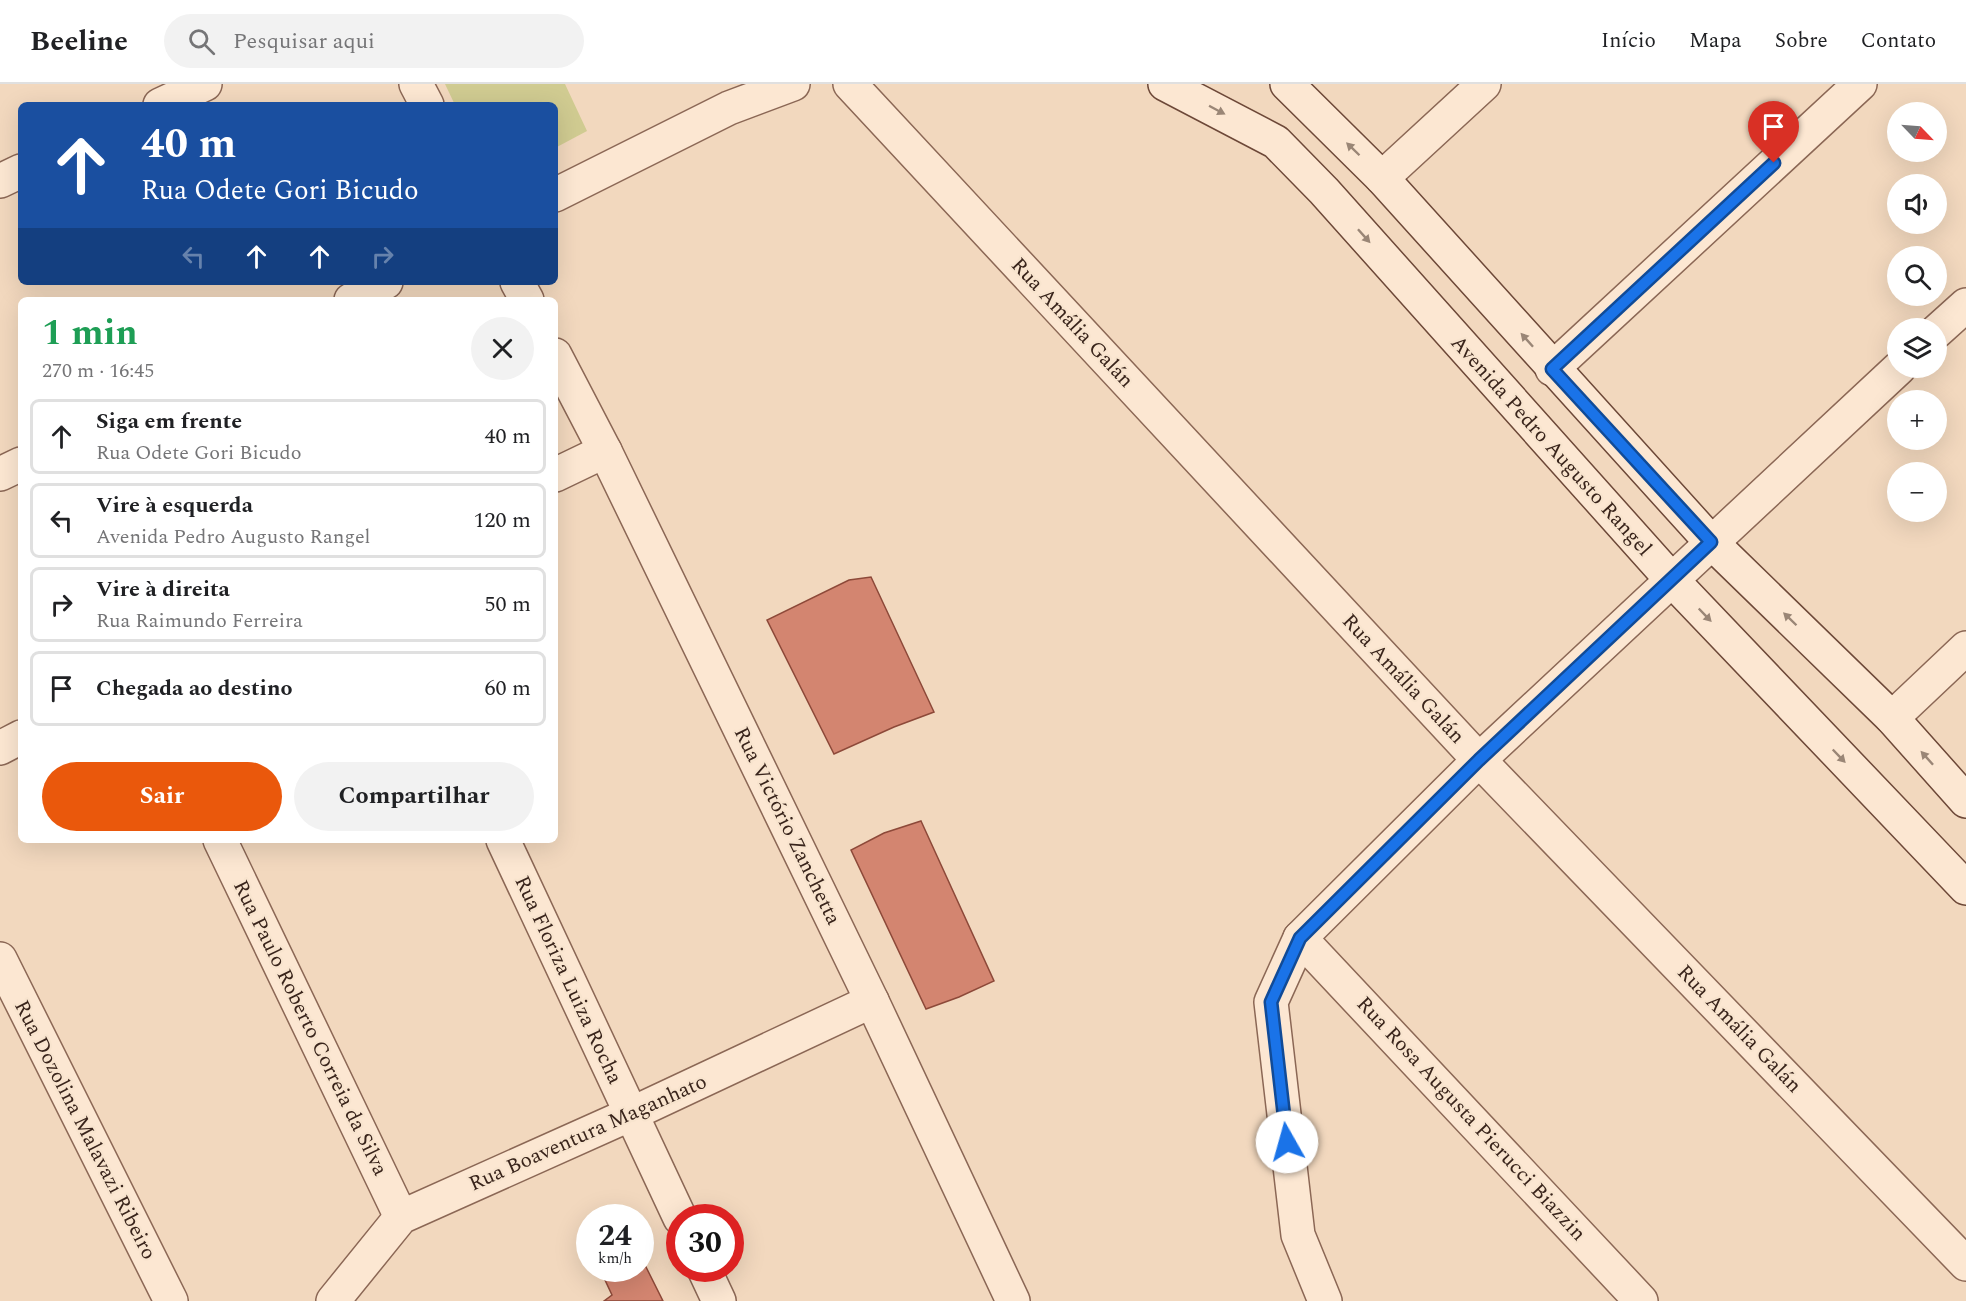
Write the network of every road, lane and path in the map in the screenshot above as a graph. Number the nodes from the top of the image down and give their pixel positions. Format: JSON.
{"nodes":[{"id":1,"x":205,"y":84,"type":"edge"},
{"id":2,"x":416,"y":84,"type":"edge"},
{"id":3,"x":793,"y":84,"type":"edge"},
{"id":4,"x":850,"y":84,"type":"edge"},
{"id":5,"x":1165,"y":84,"type":"edge"},
{"id":6,"x":1287,"y":84,"type":"edge"},
{"id":7,"x":1484,"y":84,"type":"edge"},
{"id":8,"x":1860,"y":84,"type":"edge"},
{"id":9,"x":723,"y":96,"type":"edge"},
{"id":10,"x":166,"y":102,"type":"edge"},
{"id":11,"x":425,"y":102,"type":"edge"},
{"id":12,"x":18,"y":172,"type":"edge"},
{"id":13,"x":1382,"y":178,"type":"junction"},
{"id":14,"x":0,"y":181,"type":"edge"},
{"id":15,"x":558,"y":193,"type":"edge"},
{"id":16,"x":380,"y":285,"type":"edge"},
{"id":17,"x":357,"y":297,"type":"edge"},
{"id":18,"x":1966,"y":305,"type":"edge"},
{"id":19,"x":1947,"y":322,"type":"edge"},
{"id":20,"x":558,"y":360,"type":"edge"},
{"id":21,"x":1552,"y":369,"type":"junction"},
{"id":22,"x":1888,"y":378,"type":"edge"},
{"id":23,"x":605,"y":452,"type":"junction"},
{"id":24,"x":18,"y":465,"type":"edge"},
{"id":25,"x":0,"y":474,"type":"edge"},
{"id":26,"x":558,"y":474,"type":"edge"},
{"id":27,"x":1711,"y":542,"type":"junction"},
{"id":28,"x":1671,"y":579,"type":"junction"},
{"id":29,"x":1966,"y":648,"type":"edge"},
{"id":30,"x":1892,"y":718,"type":"junction"},
{"id":31,"x":18,"y":739,"type":"edge"},
{"id":32,"x":0,"y":748,"type":"edge"},
{"id":33,"x":1479,"y":760,"type":"junction"},
{"id":34,"x":1966,"y":801,"type":"edge"},
{"id":35,"x":221,"y":843,"type":"edge"},
{"id":36,"x":504,"y":843,"type":"edge"},
{"id":37,"x":1966,"y":888,"type":"edge"},
{"id":38,"x":1300,"y":938,"type":"junction"},
{"id":39,"x":0,"y":959,"type":"edge"},
{"id":40,"x":872,"y":1001,"type":"junction"},
{"id":41,"x":631,"y":1114,"type":"junction"},
{"id":42,"x":673,"y":1204,"type":"edge"},
{"id":43,"x":401,"y":1217,"type":"junction"},
{"id":44,"x":1966,"y":1264,"type":"edge"},
{"id":45,"x":710,"y":1282,"type":"edge"},
{"id":46,"x":171,"y":1301,"type":"edge"},
{"id":47,"x":333,"y":1301,"type":"edge"},
{"id":48,"x":719,"y":1301,"type":"edge"},
{"id":49,"x":1013,"y":1301,"type":"edge"},
{"id":50,"x":1325,"y":1301,"type":"edge"},
{"id":51,"x":1641,"y":1301,"type":"edge"}],
"edges":[{"from":1,"to":10,"type":"street"},
{"from":2,"to":11,"type":"street"},
{"from":3,"to":9,"type":"street"},
{"from":4,"to":33,"type":"street","name":"Rua Amália Galán"},
{"from":5,"to":28,"type":"street","name":"Avenida Pedro Augusto Rangel","one_way":true},
{"from":13,"to":6,"type":"street","one_way":true},
{"from":7,"to":13,"type":"street"},
{"from":8,"to":21,"type":"street"},
{"from":9,"to":15,"type":"street"},
{"from":12,"to":14,"type":"street"},
{"from":21,"to":13,"type":"street","one_way":true},
{"from":16,"to":17,"type":"street"},
{"from":18,"to":19,"type":"street"},
{"from":20,"to":23,"type":"street","name":"Rua Victório Zanchetta"},
{"from":21,"to":27,"type":"street"},
{"from":22,"to":27,"type":"street"},
{"from":23,"to":26,"type":"street"},
{"from":23,"to":40,"type":"street","name":"Rua Victório Zanchetta"},
{"from":24,"to":25,"type":"street"},
{"from":27,"to":28,"type":"street"},
{"from":30,"to":27,"type":"street","one_way":true},
{"from":28,"to":33,"type":"street"},
{"from":28,"to":37,"type":"street","name":"Avenida Pedro Augusto Rangel","one_way":true},
{"from":29,"to":30,"type":"street"},
{"from":34,"to":30,"type":"street","one_way":true},
{"from":31,"to":32,"type":"street"},
{"from":33,"to":38,"type":"street"},
{"from":33,"to":44,"type":"street","name":"Rua Amália Galán"},
{"from":35,"to":43,"type":"street","name":"Rua Paulo Roberto Correia da Silva"},
{"from":36,"to":41,"type":"street","name":"Rua Floriza Luiza Rocha"},
{"from":38,"to":50,"type":"street"},
{"from":38,"to":51,"type":"street","name":"Rua Rosa Augusta Pierucci Biazzin"},
{"from":39,"to":46,"type":"street","name":"Rua Dozolina Malavazi Ribeiro"},
{"from":40,"to":41,"type":"street","name":"Rua Boaventura Maganhato"},
{"from":40,"to":49,"type":"street","name":"Rua Victório Zanchetta"},
{"from":41,"to":42,"type":"street","name":"Rua Floriza Luiza Rocha"},
{"from":41,"to":43,"type":"street","name":"Rua Boaventura Maganhato"},
{"from":43,"to":47,"type":"street","name":"Rua Boaventura Maganhato"},
{"from":45,"to":48,"type":"street"}]}
